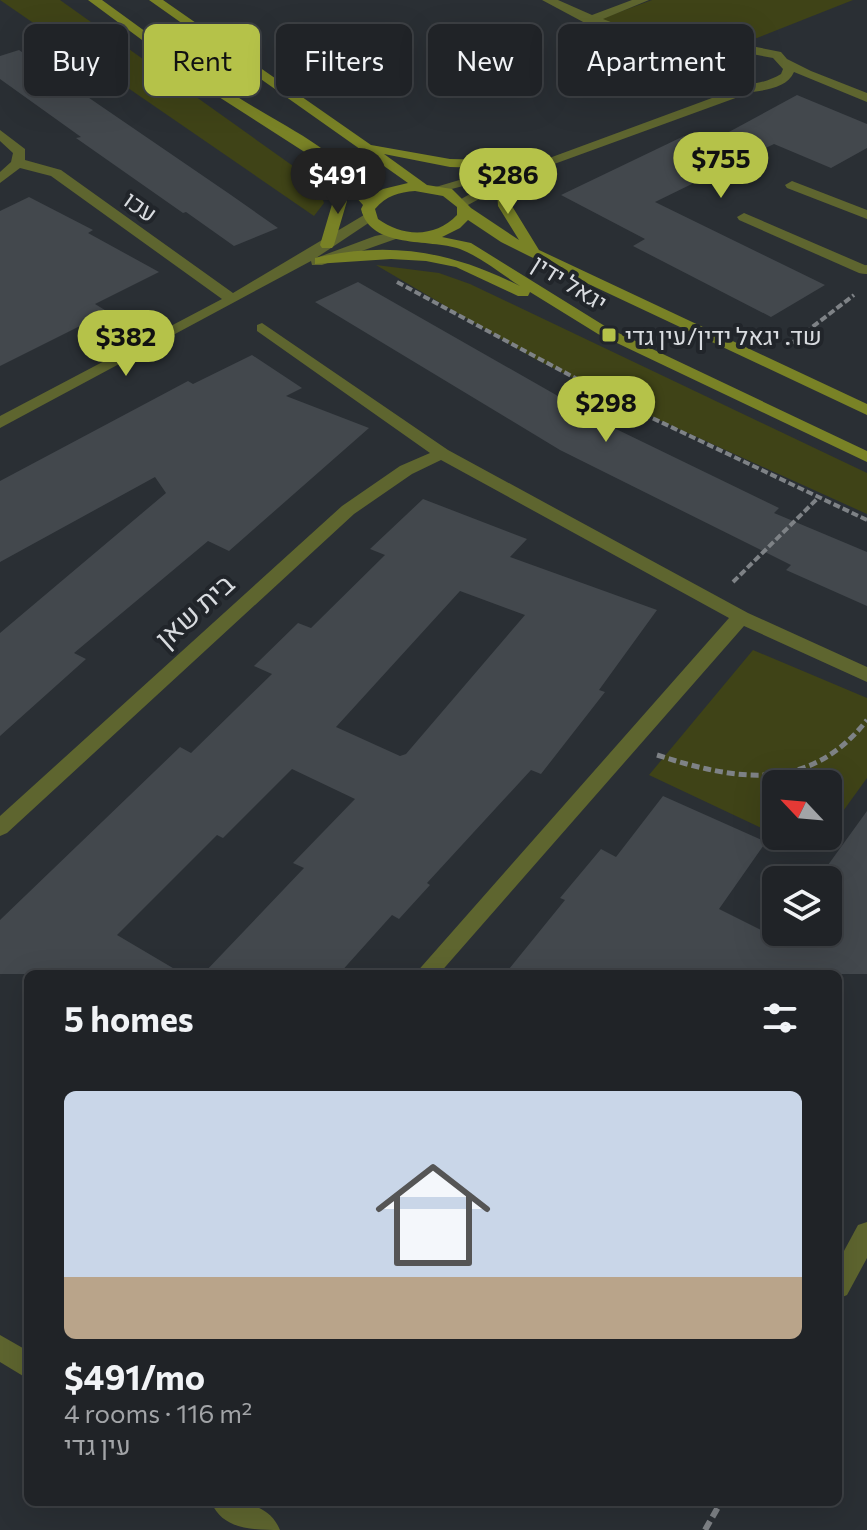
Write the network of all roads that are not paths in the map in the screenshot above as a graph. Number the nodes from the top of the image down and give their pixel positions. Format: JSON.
{"nodes":[{"id":1,"x":94,"y":0,"type":"edge"},
{"id":2,"x":155,"y":0,"type":"edge"},
{"id":3,"x":548,"y":0,"type":"edge"},
{"id":4,"x":643,"y":0,"type":"edge"},
{"id":5,"x":589,"y":20,"type":"junction"},
{"id":6,"x":599,"y":24,"type":"edge"},
{"id":7,"x":754,"y":49,"type":"edge"},
{"id":8,"x":785,"y":62,"type":"junction"},
{"id":9,"x":769,"y":85,"type":"junction"},
{"id":10,"x":754,"y":87,"type":"edge"},
{"id":11,"x":852,"y":93,"type":"junction"},
{"id":12,"x":704,"y":96,"type":"edge"},
{"id":13,"x":729,"y":96,"type":"edge"},
{"id":14,"x":867,"y":98,"type":"edge"},
{"id":15,"x":691,"y":110,"type":"junction"},
{"id":16,"x":0,"y":134,"type":"edge"},
{"id":17,"x":360,"y":144,"type":"junction"},
{"id":18,"x":323,"y":160,"type":"junction"},
{"id":19,"x":17,"y":163,"type":"junction"},
{"id":20,"x":522,"y":168,"type":"junction"},
{"id":21,"x":0,"y":179,"type":"edge"},
{"id":22,"x":792,"y":185,"type":"dead end"},
{"id":23,"x":429,"y":188,"type":"junction"},
{"id":24,"x":463,"y":206,"type":"junction"},
{"id":25,"x":369,"y":211,"type":"junction"},
{"id":26,"x":865,"y":212,"type":"edge"},
{"id":27,"x":744,"y":217,"type":"dead end"},
{"id":28,"x":400,"y":235,"type":"junction"},
{"id":29,"x":419,"y":236,"type":"junction"},
{"id":30,"x":327,"y":245,"type":"junction"},
{"id":31,"x":534,"y":253,"type":"junction"},
{"id":32,"x":320,"y":261,"type":"junction"},
{"id":33,"x":866,"y":270,"type":"edge"},
{"id":34,"x":279,"y":274,"type":"junction"},
{"id":35,"x":232,"y":299,"type":"junction"},
{"id":36,"x":262,"y":328,"type":"dead end"},
{"id":37,"x":603,"y":331,"type":"junction"},
{"id":38,"x":867,"y":410,"type":"edge"},
{"id":39,"x":0,"y":423,"type":"edge"},
{"id":40,"x":442,"y":454,"type":"junction"},
{"id":41,"x":867,"y":457,"type":"edge"},
{"id":42,"x":741,"y":617,"type":"junction"},
{"id":43,"x":867,"y":675,"type":"edge"},
{"id":44,"x":0,"y":828,"type":"edge"},
{"id":45,"x":430,"y":970,"type":"edge"},
{"id":46,"x":867,"y":1233,"type":"edge"},
{"id":47,"x":842,"y":1280,"type":"edge"},
{"id":48,"x":0,"y":1347,"type":"edge"},
{"id":49,"x":24,"y":1363,"type":"edge"},
{"id":50,"x":231,"y":1506,"type":"edge"},
{"id":51,"x":266,"y":1530,"type":"edge"}],
"edges":[{"from":1,"to":18,"type":"main road"},
{"from":2,"to":17,"type":"main road"},
{"from":3,"to":5,"type":"street"},
{"from":4,"to":5,"type":"street"},
{"from":5,"to":6,"type":"street"},
{"from":7,"to":8,"type":"street"},
{"from":8,"to":9,"type":"street"},
{"from":8,"to":11,"type":"street"},
{"from":9,"to":10,"type":"street"},
{"from":9,"to":11,"type":"street"},
{"from":11,"to":14,"type":"street"},
{"from":12,"to":15,"type":"street"},
{"from":13,"to":15,"type":"street"},
{"from":15,"to":20,"type":"street"},
{"from":16,"to":19,"type":"street"},
{"from":17,"to":20,"type":"main road"},
{"from":17,"to":23,"type":"main road"},
{"from":18,"to":25,"type":"main road"},
{"from":18,"to":30,"type":"main road"},
{"from":19,"to":21,"type":"street"},
{"from":19,"to":35,"type":"street","name":"עכו"},
{"from":20,"to":23,"type":"street"},
{"from":20,"to":24,"type":"street"},
{"from":20,"to":31,"type":"main road"},
{"from":22,"to":26,"type":"street"},
{"from":23,"to":24,"type":"main road","name":"יגאל ידין"},
{"from":23,"to":25,"type":"main road"},
{"from":24,"to":29,"type":"main road"},
{"from":24,"to":31,"type":"main road","name":"יגאל ידין"},
{"from":25,"to":28,"type":"main road"},
{"from":25,"to":30,"type":"street"},
{"from":27,"to":33,"type":"street"},
{"from":28,"to":29,"type":"main road"},
{"from":28,"to":32,"type":"street"},
{"from":29,"to":37,"type":"main road","name":"יגאל ידין"},
{"from":30,"to":34,"type":"street"},
{"from":31,"to":38,"type":"main road","name":"יגאל ידין"},
{"from":32,"to":34,"type":"street"},
{"from":32,"to":37,"type":"main road"},
{"from":34,"to":35,"type":"street"},
{"from":35,"to":39,"type":"street"},
{"from":36,"to":40,"type":"street"},
{"from":37,"to":41,"type":"main road","name":"יגאל ידין"},
{"from":40,"to":42,"type":"street"},
{"from":40,"to":44,"type":"street","name":"בית שאן"},
{"from":42,"to":43,"type":"street"},
{"from":42,"to":45,"type":"street"},
{"from":46,"to":47,"type":"street"},
{"from":48,"to":49,"type":"street"},
{"from":50,"to":51,"type":"street"}]}
